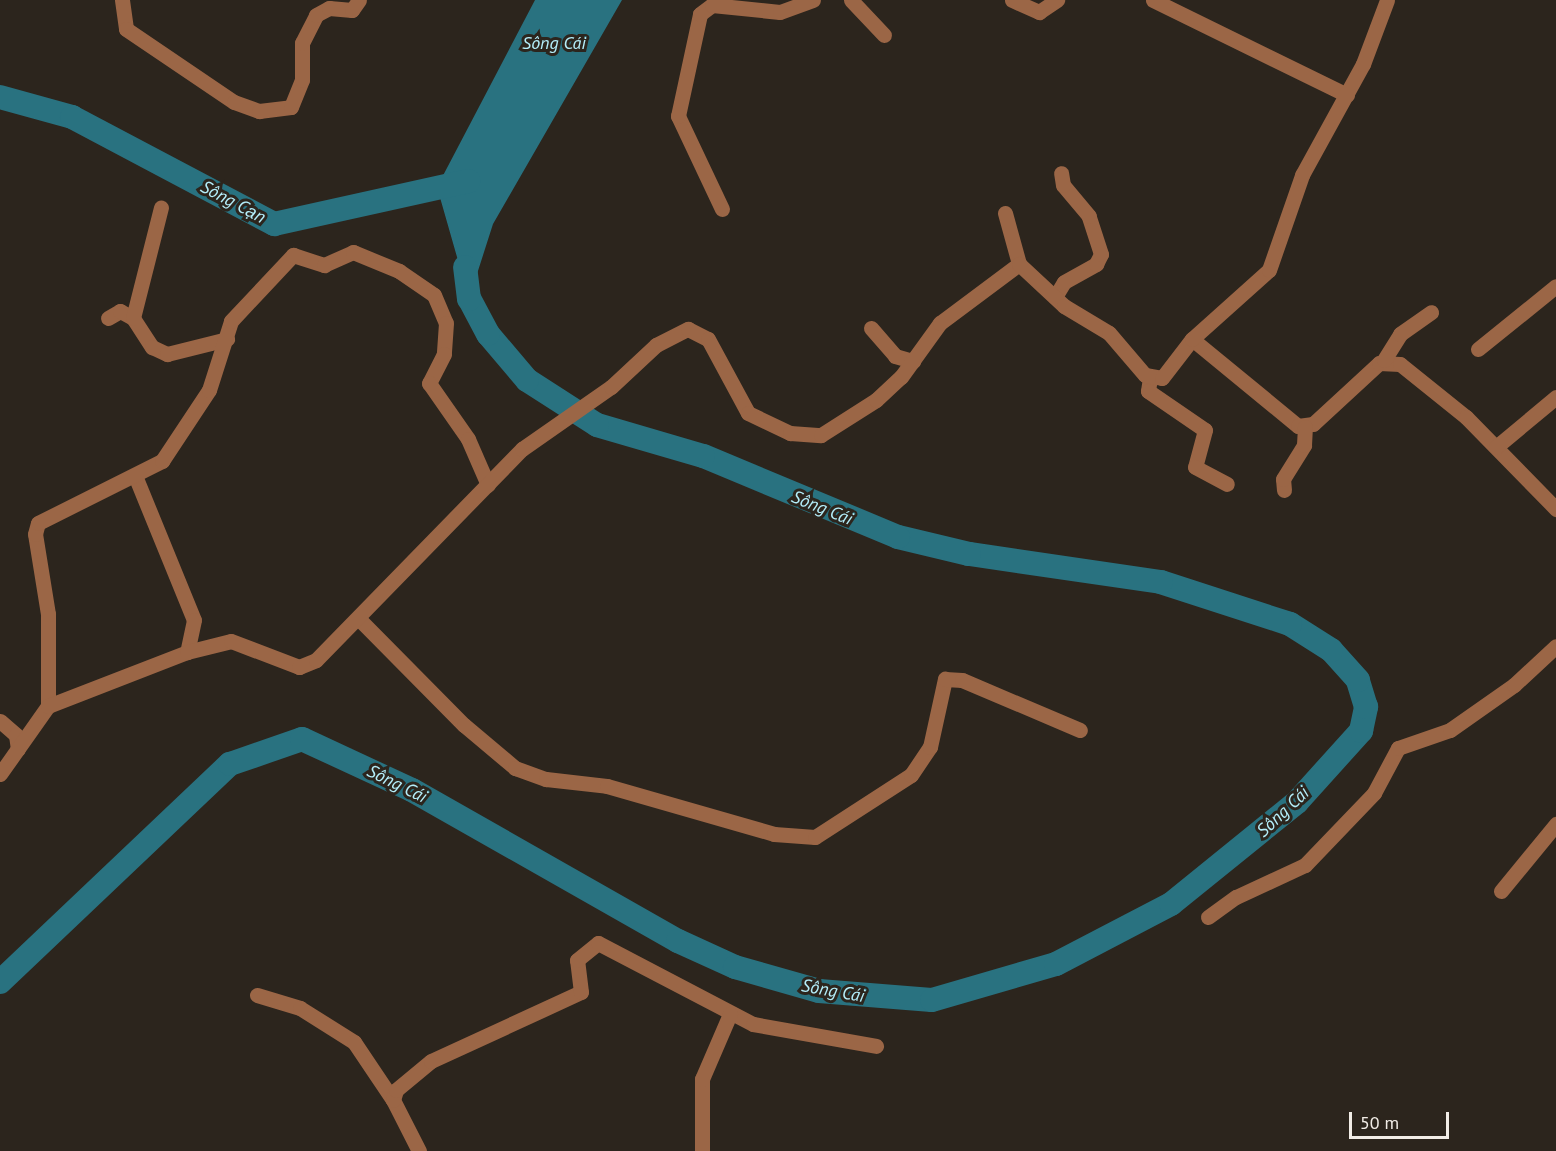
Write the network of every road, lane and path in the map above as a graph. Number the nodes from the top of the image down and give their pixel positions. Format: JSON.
{"nodes":[{"id":1,"x":122,"y":0,"type":"edge"},
{"id":2,"x":358,"y":0,"type":"edge"},
{"id":3,"x":813,"y":0,"type":"edge"},
{"id":4,"x":851,"y":0,"type":"edge"},
{"id":5,"x":1012,"y":0,"type":"edge"},
{"id":6,"x":1057,"y":0,"type":"edge"},
{"id":7,"x":1153,"y":0,"type":"edge"},
{"id":8,"x":1387,"y":0,"type":"edge"},
{"id":9,"x":324,"y":5,"type":"edge"},
{"id":10,"x":884,"y":35,"type":"dead end"},
{"id":11,"x":1347,"y":96,"type":"junction"},
{"id":12,"x":1061,"y":173,"type":"dead end"},
{"id":13,"x":161,"y":207,"type":"dead end"},
{"id":14,"x":722,"y":209,"type":"dead end"},
{"id":15,"x":1005,"y":213,"type":"dead end"},
{"id":16,"x":1019,"y":264,"type":"junction"},
{"id":17,"x":1556,"y":286,"type":"edge"},
{"id":18,"x":1055,"y":297,"type":"junction"},
{"id":19,"x":1431,"y":312,"type":"dead end"},
{"id":20,"x":108,"y":318,"type":"dead end"},
{"id":21,"x":134,"y":318,"type":"junction"},
{"id":22,"x":871,"y":328,"type":"dead end"},
{"id":23,"x":226,"y":339,"type":"junction"},
{"id":24,"x":1192,"y":339,"type":"junction"},
{"id":25,"x":1478,"y":350,"type":"dead end"},
{"id":26,"x":1384,"y":360,"type":"junction"},
{"id":27,"x":913,"y":361,"type":"junction"},
{"id":28,"x":1150,"y":378,"type":"junction"},
{"id":29,"x":1556,"y":397,"type":"edge"},
{"id":30,"x":1305,"y":427,"type":"junction"},
{"id":31,"x":1496,"y":447,"type":"junction"},
{"id":32,"x":136,"y":478,"type":"junction"},
{"id":33,"x":1227,"y":484,"type":"dead end"},
{"id":34,"x":488,"y":485,"type":"junction"},
{"id":35,"x":1284,"y":490,"type":"dead end"},
{"id":36,"x":1556,"y":509,"type":"edge"},
{"id":37,"x":359,"y":619,"type":"junction"},
{"id":38,"x":1556,"y":646,"type":"edge"},
{"id":39,"x":187,"y":652,"type":"junction"},
{"id":40,"x":48,"y":706,"type":"junction"},
{"id":41,"x":0,"y":721,"type":"edge"},
{"id":42,"x":1080,"y":730,"type":"dead end"},
{"id":43,"x":18,"y":749,"type":"junction"},
{"id":44,"x":0,"y":774,"type":"edge"},
{"id":45,"x":1556,"y":824,"type":"edge"},
{"id":46,"x":1501,"y":891,"type":"dead end"},
{"id":47,"x":1208,"y":917,"type":"dead end"},
{"id":48,"x":257,"y":995,"type":"dead end"},
{"id":49,"x":730,"y":1014,"type":"junction"},
{"id":50,"x":876,"y":1046,"type":"dead end"},
{"id":51,"x":393,"y":1100,"type":"junction"},
{"id":52,"x":419,"y":1151,"type":"edge"},
{"id":53,"x":702,"y":1151,"type":"edge"}],
"edges":[{"from":1,"to":9,"type":"street"},
{"from":2,"to":9,"type":"street"},
{"from":3,"to":14,"type":"street"},
{"from":4,"to":10,"type":"street"},
{"from":5,"to":6,"type":"street"},
{"from":7,"to":11,"type":"street"},
{"from":8,"to":11,"type":"street"},
{"from":11,"to":24,"type":"street"},
{"from":12,"to":18,"type":"street"},
{"from":13,"to":21,"type":"street"},
{"from":15,"to":16,"type":"street"},
{"from":16,"to":18,"type":"street"},
{"from":16,"to":27,"type":"street"},
{"from":17,"to":25,"type":"street"},
{"from":18,"to":28,"type":"street"},
{"from":19,"to":26,"type":"street"},
{"from":20,"to":21,"type":"street"},
{"from":21,"to":23,"type":"street"},
{"from":22,"to":27,"type":"street"},
{"from":23,"to":32,"type":"street"},
{"from":23,"to":34,"type":"street"},
{"from":24,"to":28,"type":"street"},
{"from":24,"to":30,"type":"street"},
{"from":26,"to":30,"type":"street"},
{"from":26,"to":31,"type":"street"},
{"from":27,"to":34,"type":"street"},
{"from":28,"to":33,"type":"street"},
{"from":29,"to":31,"type":"street"},
{"from":30,"to":35,"type":"street"},
{"from":31,"to":36,"type":"street"},
{"from":32,"to":39,"type":"street"},
{"from":32,"to":40,"type":"street"},
{"from":34,"to":37,"type":"street"},
{"from":37,"to":39,"type":"street"},
{"from":37,"to":42,"type":"street"},
{"from":38,"to":47,"type":"street"},
{"from":39,"to":40,"type":"street"},
{"from":40,"to":43,"type":"street"},
{"from":41,"to":43,"type":"street"},
{"from":43,"to":44,"type":"street"},
{"from":45,"to":46,"type":"street"},
{"from":48,"to":51,"type":"street"},
{"from":49,"to":50,"type":"street"},
{"from":49,"to":51,"type":"street"},
{"from":49,"to":53,"type":"street"},
{"from":51,"to":52,"type":"street"}]}
